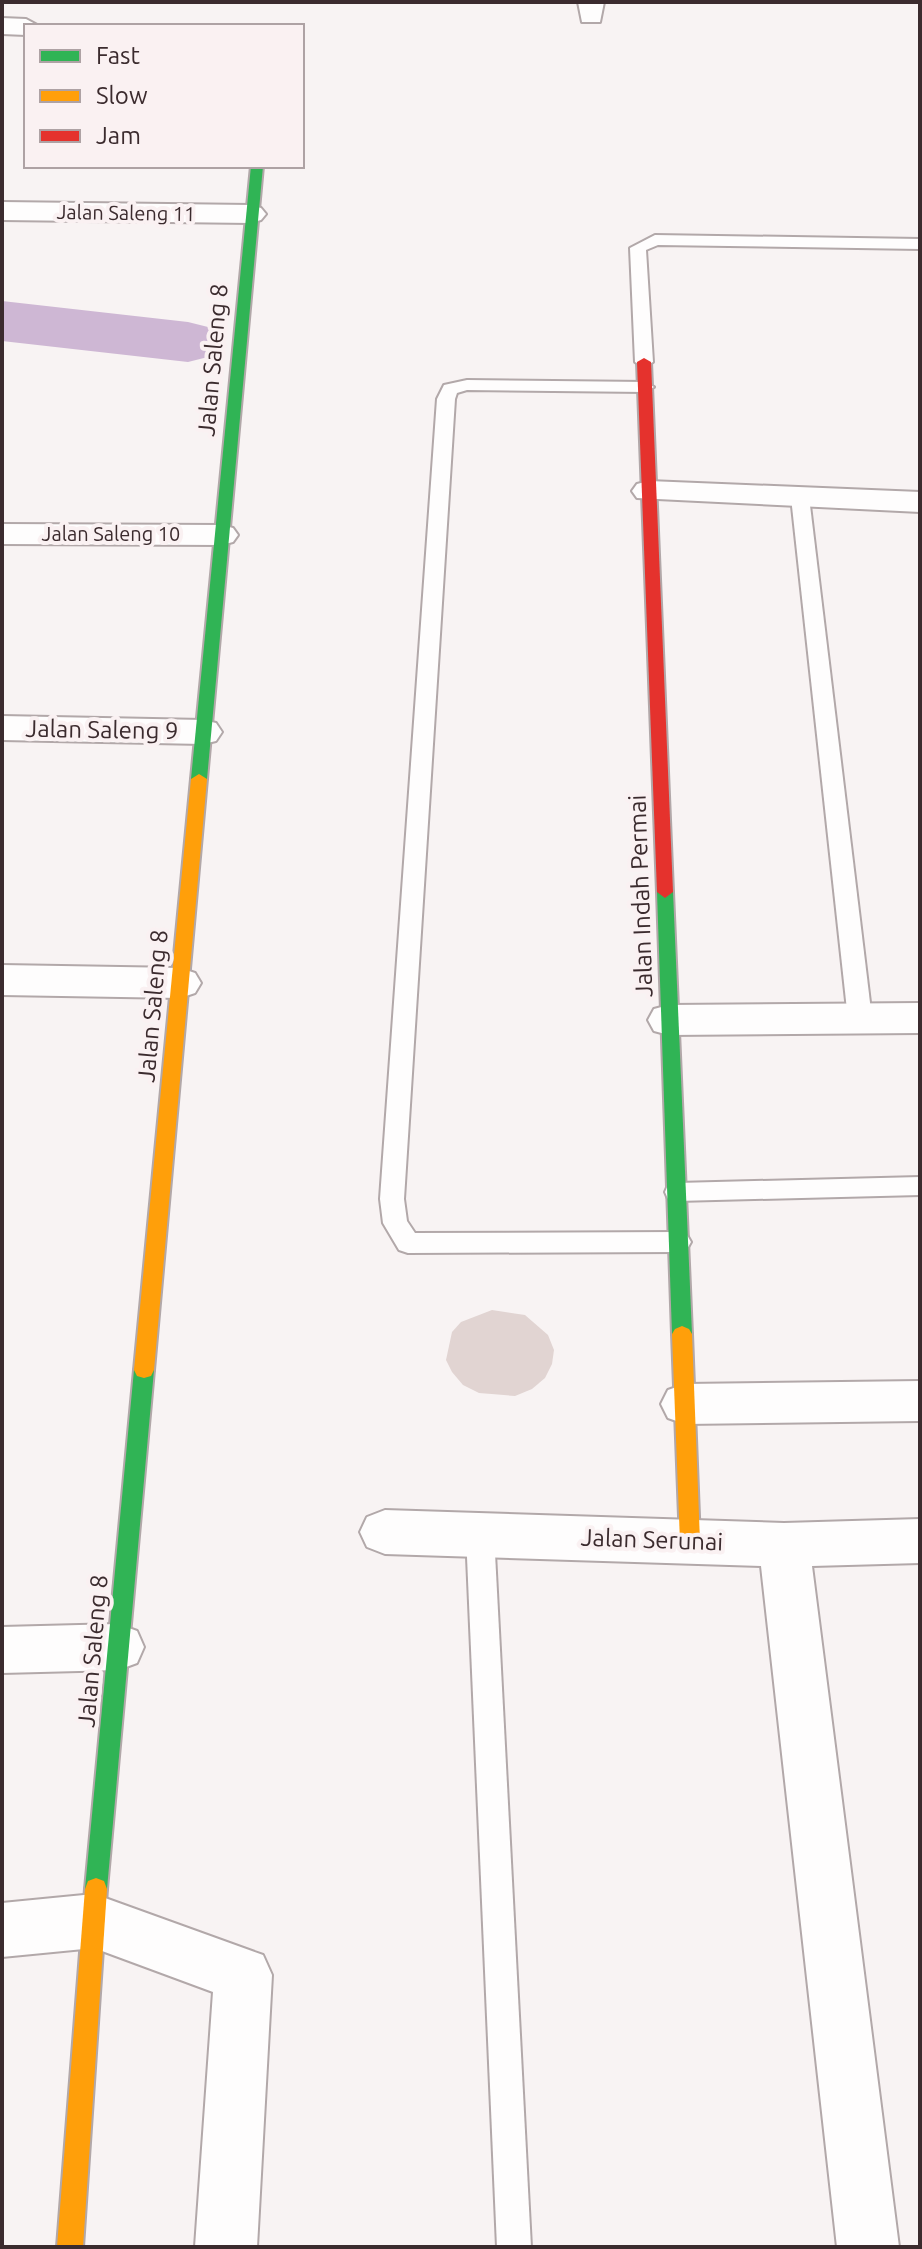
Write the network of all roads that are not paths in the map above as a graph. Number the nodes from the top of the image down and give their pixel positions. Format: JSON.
{"nodes":[{"id":1,"x":2,"y":26,"type":"edge"},
{"id":2,"x":24,"y":27,"type":"edge"},
{"id":3,"x":257,"y":168,"type":"edge"},
{"id":4,"x":2,"y":211,"type":"edge"},
{"id":5,"x":251,"y":214,"type":"junction"},
{"id":6,"x":920,"y":244,"type":"edge"},
{"id":7,"x":644,"y":362,"type":"joint"},
{"id":8,"x":645,"y":387,"type":"junction"},
{"id":9,"x":649,"y":491,"type":"junction"},
{"id":10,"x":800,"y":497,"type":"junction"},
{"id":11,"x":920,"y":502,"type":"edge"},
{"id":12,"x":2,"y":534,"type":"edge"},
{"id":13,"x":221,"y":535,"type":"junction"},
{"id":14,"x":2,"y":728,"type":"edge"},
{"id":15,"x":203,"y":732,"type":"junction"},
{"id":16,"x":2,"y":980,"type":"edge"},
{"id":17,"x":180,"y":983,"type":"junction"},
{"id":18,"x":920,"y":1018,"type":"edge"},
{"id":19,"x":860,"y":1019,"type":"junction"},
{"id":20,"x":669,"y":1020,"type":"junction"},
{"id":21,"x":920,"y":1186,"type":"edge"},
{"id":22,"x":677,"y":1192,"type":"junction"},
{"id":23,"x":678,"y":1242,"type":"junction"},
{"id":24,"x":920,"y":1401,"type":"edge"},
{"id":25,"x":685,"y":1404,"type":"junction"},
{"id":26,"x":385,"y":1532,"type":"dead end"},
{"id":27,"x":480,"y":1534,"type":"junction"},
{"id":28,"x":920,"y":1541,"type":"edge"},
{"id":29,"x":690,"y":1542,"type":"junction"},
{"id":30,"x":784,"y":1545,"type":"junction"},
{"id":31,"x":118,"y":1647,"type":"junction"},
{"id":32,"x":2,"y":1650,"type":"edge"},
{"id":33,"x":94,"y":1921,"type":"junction"},
{"id":34,"x":2,"y":1930,"type":"edge"},
{"id":35,"x":70,"y":2247,"type":"edge"},
{"id":36,"x":226,"y":2247,"type":"edge"},
{"id":37,"x":514,"y":2247,"type":"edge"},
{"id":38,"x":868,"y":2247,"type":"edge"}],
"edges":[{"from":1,"to":2,"type":"street"},
{"from":3,"to":5,"type":"street","name":"Jalan Saleng 8"},
{"from":4,"to":5,"type":"street","name":"Jalan Saleng 11"},
{"from":5,"to":13,"type":"street","name":"Jalan Saleng 8"},
{"from":6,"to":7,"type":"lane","name":"Jalan Indah Permai"},
{"from":7,"to":8,"type":"street","name":"Jalan Indah Permai"},
{"from":8,"to":9,"type":"street","name":"Jalan Indah Permai"},
{"from":8,"to":23,"type":"lane"},
{"from":9,"to":10,"type":"street"},
{"from":9,"to":20,"type":"street","name":"Jalan Indah Permai"},
{"from":10,"to":11,"type":"street"},
{"from":10,"to":19,"type":"lane"},
{"from":12,"to":13,"type":"street","name":"Jalan Saleng 10"},
{"from":13,"to":15,"type":"street","name":"Jalan Saleng 8"},
{"from":14,"to":15,"type":"street","name":"Jalan Saleng 9"},
{"from":15,"to":17,"type":"street","name":"Jalan Saleng 8"},
{"from":16,"to":17,"type":"street"},
{"from":17,"to":31,"type":"street","name":"Jalan Saleng 8"},
{"from":18,"to":19,"type":"street"},
{"from":19,"to":20,"type":"street"},
{"from":20,"to":22,"type":"street","name":"Jalan Indah Permai"},
{"from":21,"to":22,"type":"lane"},
{"from":22,"to":23,"type":"street","name":"Jalan Indah Permai"},
{"from":23,"to":25,"type":"street","name":"Jalan Indah Permai"},
{"from":24,"to":25,"type":"street"},
{"from":25,"to":29,"type":"street","name":"Jalan Indah Permai"},
{"from":26,"to":27,"type":"street","name":"Jalan Serunai"},
{"from":27,"to":29,"type":"street","name":"Jalan Serunai"},
{"from":27,"to":37,"type":"lane"},
{"from":28,"to":30,"type":"street","name":"Jalan Serunai"},
{"from":29,"to":30,"type":"street","name":"Jalan Serunai"},
{"from":30,"to":38,"type":"street"},
{"from":31,"to":32,"type":"street"},
{"from":31,"to":33,"type":"street","name":"Jalan Saleng 8"},
{"from":33,"to":34,"type":"street"},
{"from":33,"to":35,"type":"street","name":"Jalan Saleng 8"},
{"from":33,"to":36,"type":"street"}]}
